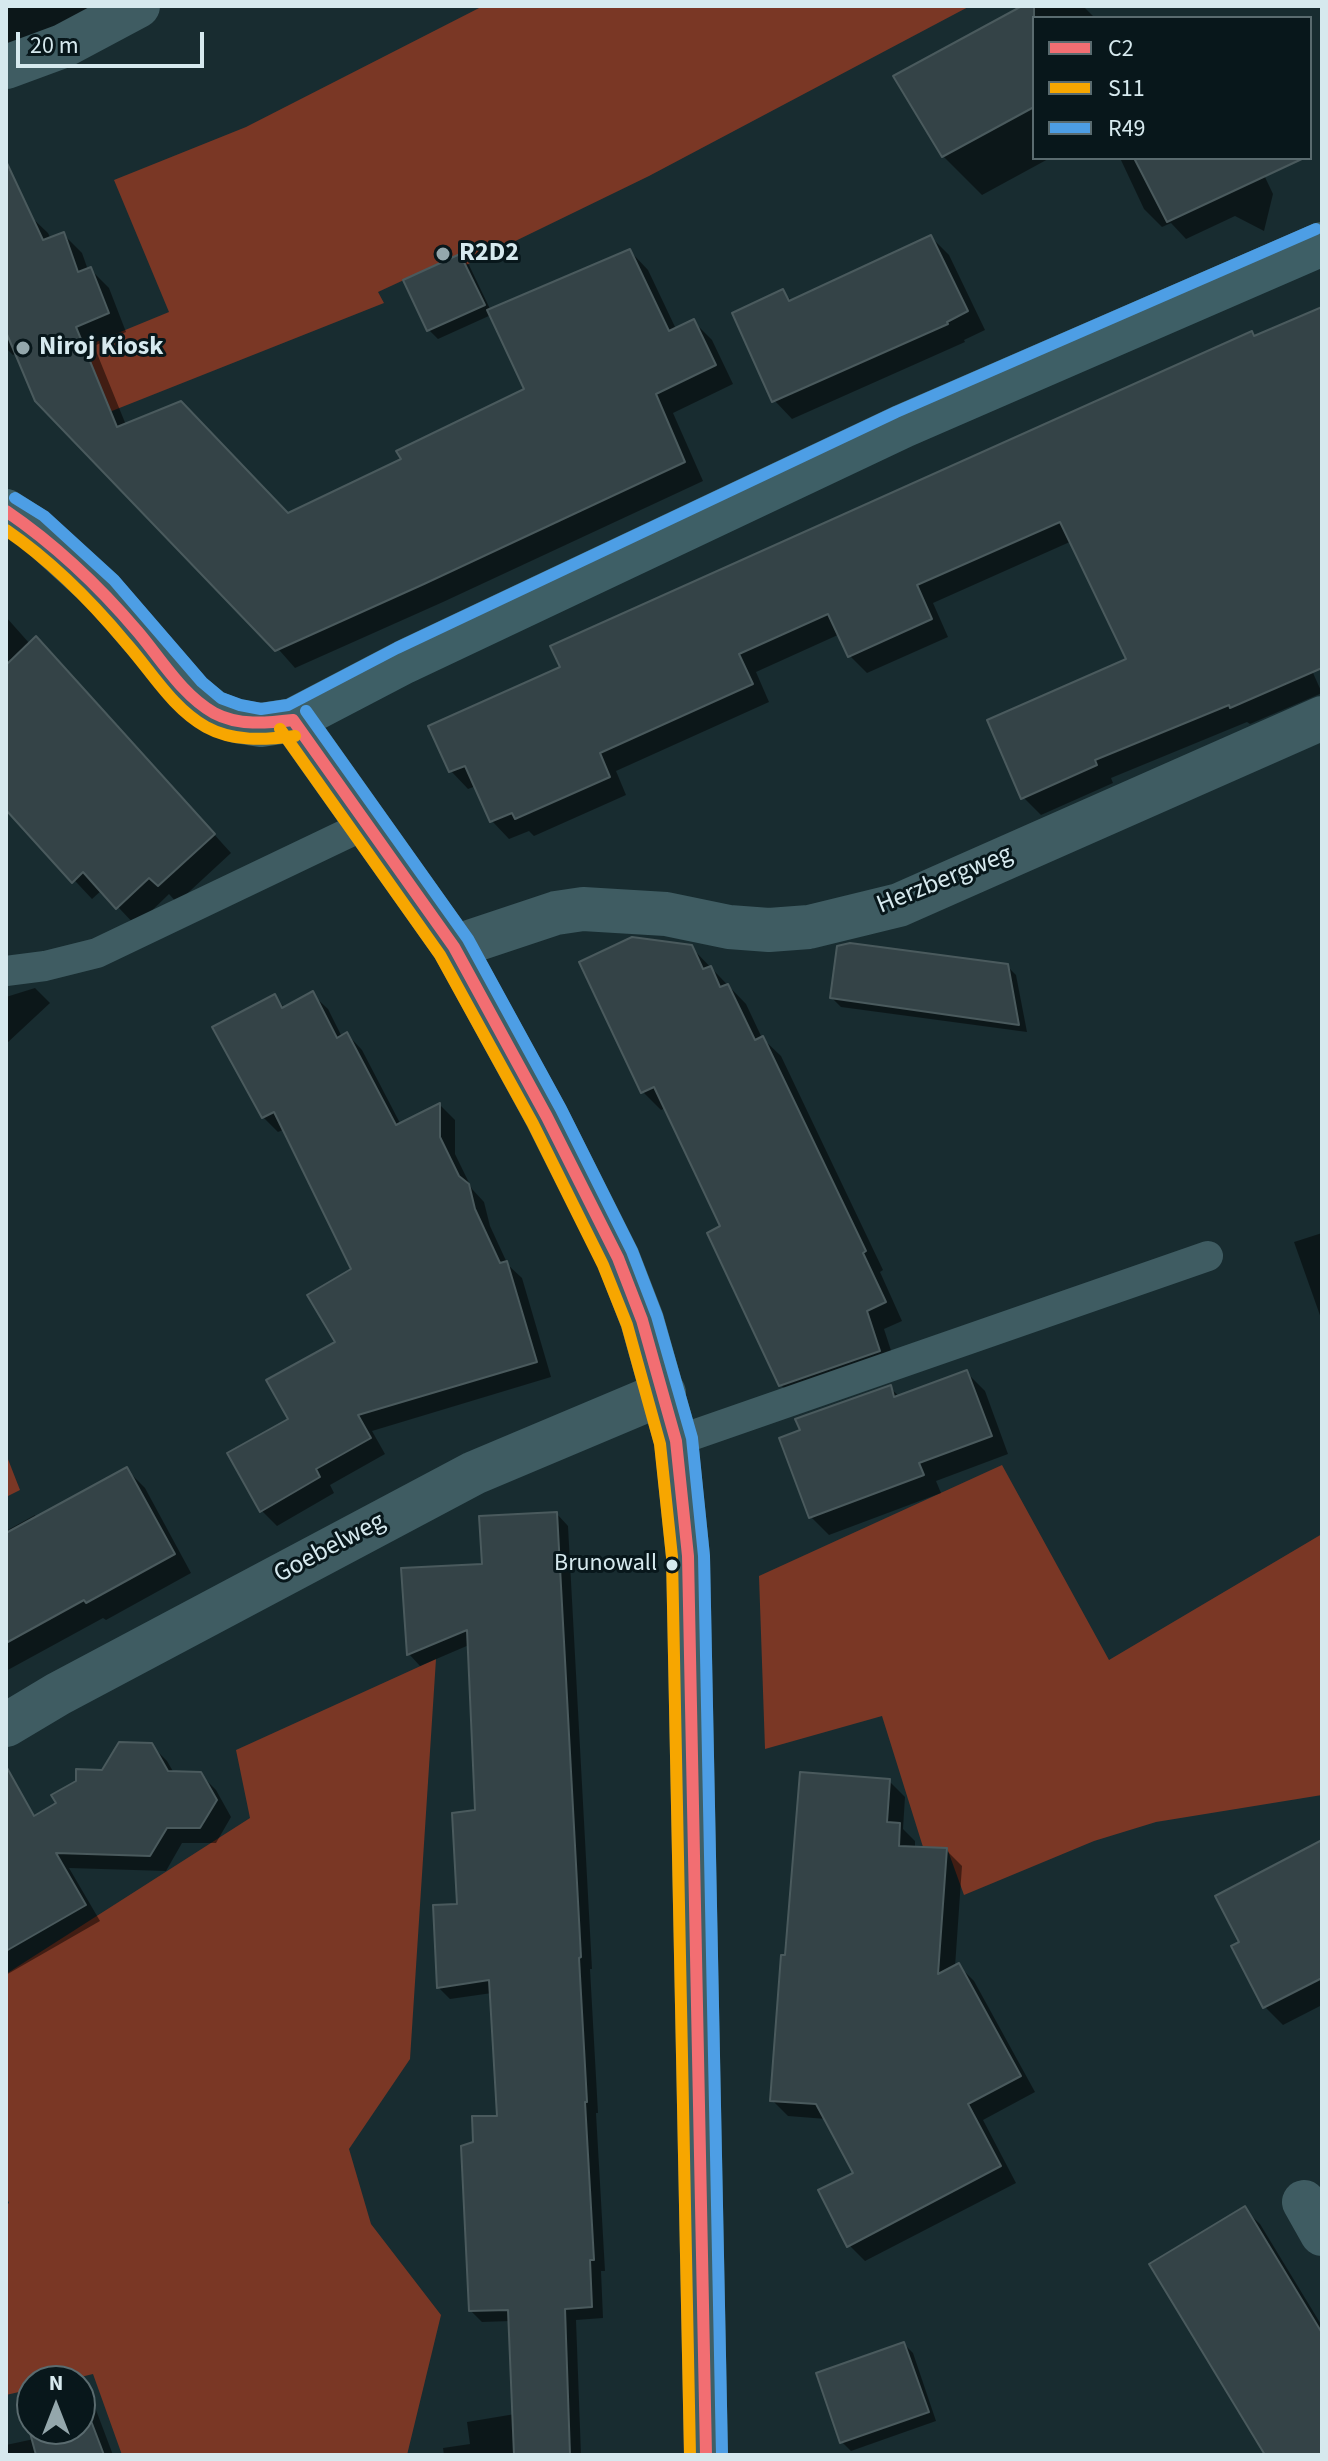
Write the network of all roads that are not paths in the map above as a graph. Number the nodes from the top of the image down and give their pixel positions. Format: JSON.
{"nodes":[{"id":1,"x":138,"y":6,"type":"edge"},
{"id":2,"x":6,"y":67,"type":"edge"},
{"id":3,"x":1322,"y":244,"type":"edge"},
{"id":4,"x":6,"y":511,"type":"edge"},
{"id":5,"x":1322,"y":718,"type":"edge"},
{"id":6,"x":293,"y":720,"type":"junction"},
{"id":7,"x":367,"y":824,"type":"junction"},
{"id":8,"x":454,"y":947,"type":"junction"},
{"id":9,"x":6,"y":971,"type":"edge"},
{"id":10,"x":1208,"y":1256,"type":"dead end"},
{"id":11,"x":664,"y":1393,"type":"junction"},
{"id":12,"x":676,"y":1441,"type":"junction"},
{"id":13,"x":6,"y":1725,"type":"edge"},
{"id":14,"x":706,"y":2455,"type":"edge"}],
"edges":[{"from":1,"to":2,"type":"street"},
{"from":3,"to":6,"type":"street"},
{"from":4,"to":6,"type":"street"},
{"from":5,"to":8,"type":"street","name":"Herzbergweg"},
{"from":6,"to":7,"type":"street"},
{"from":7,"to":8,"type":"street"},
{"from":7,"to":9,"type":"lane"},
{"from":8,"to":11,"type":"street"},
{"from":10,"to":12,"type":"lane"},
{"from":11,"to":12,"type":"street"},
{"from":11,"to":13,"type":"street","name":"Goebelweg"},
{"from":12,"to":14,"type":"street"}]}
